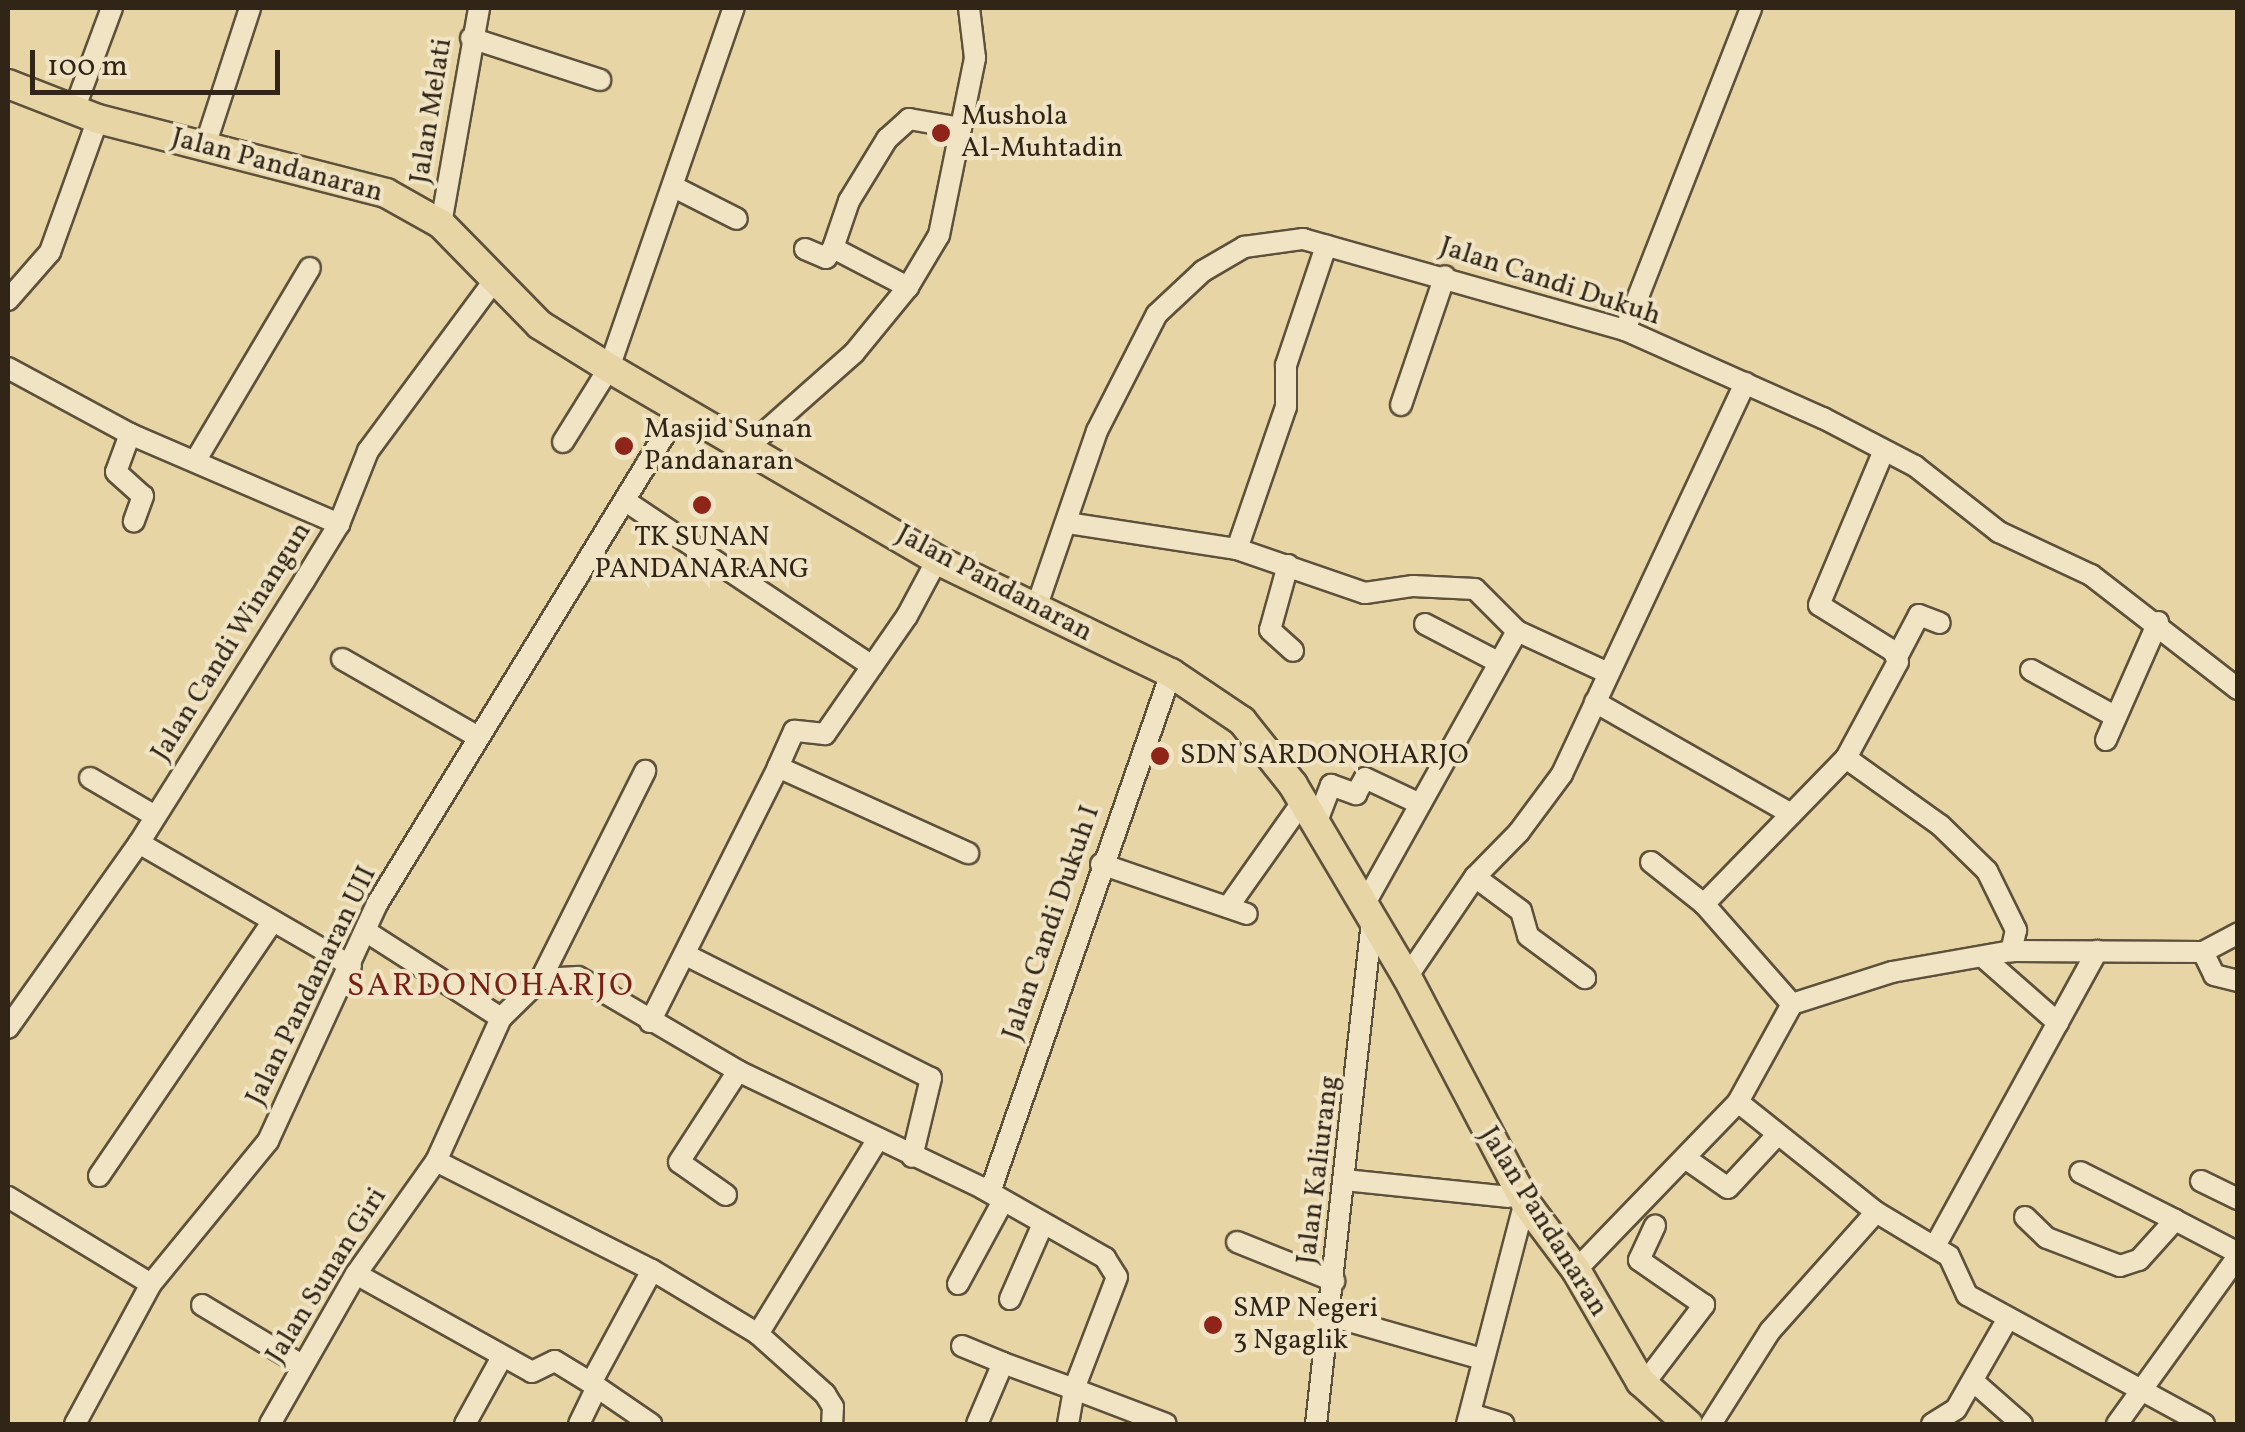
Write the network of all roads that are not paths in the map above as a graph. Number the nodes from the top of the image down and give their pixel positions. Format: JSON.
{"nodes":[{"id":1,"x":112,"y":8,"type":"edge"},
{"id":2,"x":250,"y":8,"type":"edge"},
{"id":3,"x":479,"y":8,"type":"edge"},
{"id":4,"x":734,"y":8,"type":"edge"},
{"id":5,"x":969,"y":8,"type":"edge"},
{"id":6,"x":1751,"y":8,"type":"edge"},
{"id":7,"x":471,"y":38,"type":"junction"},
{"id":8,"x":600,"y":80,"type":"dead end"},
{"id":9,"x":8,"y":84,"type":"edge"},
{"id":10,"x":86,"y":114,"type":"junction"},
{"id":11,"x":961,"y":128,"type":"junction"},
{"id":12,"x":205,"y":146,"type":"junction"},
{"id":13,"x":676,"y":188,"type":"junction"},
{"id":14,"x":737,"y":219,"type":"dead end"},
{"id":15,"x":441,"y":224,"type":"junction"},
{"id":16,"x":1326,"y":246,"type":"junction"},
{"id":17,"x":832,"y":248,"type":"junction"},
{"id":18,"x":804,"y":249,"type":"dead end"},
{"id":19,"x":310,"y":268,"type":"dead end"},
{"id":20,"x":1446,"y":276,"type":"junction"},
{"id":21,"x":493,"y":282,"type":"junction"},
{"id":22,"x":908,"y":287,"type":"junction"},
{"id":23,"x":10,"y":291,"type":"edge"},
{"id":24,"x":1625,"y":330,"type":"junction"},
{"id":25,"x":8,"y":368,"type":"edge"},
{"id":26,"x":609,"y":368,"type":"junction"},
{"id":27,"x":1744,"y":383,"type":"junction"},
{"id":28,"x":1400,"y":405,"type":"dead end"},
{"id":29,"x":681,"y":408,"type":"junction"},
{"id":30,"x":130,"y":434,"type":"junction"},
{"id":31,"x":563,"y":442,"type":"dead end"},
{"id":32,"x":748,"y":446,"type":"junction"},
{"id":33,"x":1883,"y":452,"type":"junction"},
{"id":34,"x":198,"y":458,"type":"junction"},
{"id":35,"x":627,"y":502,"type":"junction"},
{"id":36,"x":134,"y":521,"type":"dead end"},
{"id":37,"x":1066,"y":523,"type":"junction"},
{"id":38,"x":339,"y":524,"type":"junction"},
{"id":39,"x":1237,"y":549,"type":"junction"},
{"id":40,"x":937,"y":560,"type":"junction"},
{"id":41,"x":1288,"y":565,"type":"junction"},
{"id":42,"x":1035,"y":611,"type":"junction"},
{"id":43,"x":2158,"y":622,"type":"junction"},
{"id":44,"x":1940,"y":623,"type":"dead end"},
{"id":45,"x":1425,"y":624,"type":"dead end"},
{"id":46,"x":1517,"y":630,"type":"junction"},
{"id":47,"x":1293,"y":651,"type":"dead end"},
{"id":48,"x":1898,"y":655,"type":"junction"},
{"id":49,"x":342,"y":659,"type":"dead end"},
{"id":50,"x":1498,"y":662,"type":"junction"},
{"id":51,"x":872,"y":666,"type":"junction"},
{"id":52,"x":2031,"y":670,"type":"dead end"},
{"id":53,"x":1171,"y":673,"type":"junction"},
{"id":54,"x":1608,"y":673,"type":"junction"},
{"id":55,"x":2238,"y":689,"type":"edge"},
{"id":56,"x":1595,"y":702,"type":"junction"},
{"id":57,"x":2116,"y":718,"type":"junction"},
{"id":58,"x":478,"y":737,"type":"junction"},
{"id":59,"x":2106,"y":740,"type":"dead end"},
{"id":60,"x":1846,"y":758,"type":"junction"},
{"id":61,"x":778,"y":767,"type":"junction"},
{"id":62,"x":645,"y":771,"type":"dead end"},
{"id":63,"x":90,"y":778,"type":"dead end"},
{"id":64,"x":1420,"y":804,"type":"junction"},
{"id":65,"x":1309,"y":812,"type":"junction"},
{"id":66,"x":1792,"y":814,"type":"junction"},
{"id":67,"x":155,"y":816,"type":"junction"},
{"id":68,"x":139,"y":842,"type":"junction"},
{"id":69,"x":968,"y":854,"type":"dead end"},
{"id":70,"x":1651,"y":862,"type":"dead end"},
{"id":71,"x":1101,"y":864,"type":"junction"},
{"id":72,"x":1475,"y":878,"type":"junction"},
{"id":73,"x":1704,"y":904,"type":"junction"},
{"id":74,"x":1368,"y":913,"type":"junction"},
{"id":75,"x":272,"y":922,"type":"junction"},
{"id":76,"x":367,"y":932,"type":"junction"},
{"id":77,"x":2238,"y":932,"type":"edge"},
{"id":78,"x":2011,"y":950,"type":"junction"},
{"id":79,"x":2097,"y":951,"type":"junction"},
{"id":80,"x":2203,"y":952,"type":"junction"},
{"id":81,"x":686,"y":954,"type":"junction"},
{"id":82,"x":1984,"y":957,"type":"junction"},
{"id":83,"x":351,"y":966,"type":"junction"},
{"id":84,"x":1407,"y":978,"type":"junction"},
{"id":85,"x":1584,"y":978,"type":"dead end"},
{"id":86,"x":542,"y":979,"type":"junction"},
{"id":87,"x":2238,"y":981,"type":"edge"},
{"id":88,"x":1792,"y":1004,"type":"junction"},
{"id":89,"x":501,"y":1018,"type":"junction"},
{"id":90,"x":650,"y":1022,"type":"junction"},
{"id":91,"x":2058,"y":1023,"type":"junction"},
{"id":92,"x":8,"y":1028,"type":"edge"},
{"id":93,"x":738,"y":1071,"type":"junction"},
{"id":94,"x":1738,"y":1102,"type":"junction"},
{"id":95,"x":1777,"y":1135,"type":"junction"},
{"id":96,"x":876,"y":1142,"type":"junction"},
{"id":97,"x":912,"y":1158,"type":"junction"},
{"id":98,"x":1686,"y":1158,"type":"junction"},
{"id":99,"x":436,"y":1161,"type":"junction"},
{"id":100,"x":2080,"y":1172,"type":"dead end"},
{"id":101,"x":99,"y":1176,"type":"dead end"},
{"id":102,"x":1345,"y":1180,"type":"junction"},
{"id":103,"x":2200,"y":1181,"type":"dead end"},
{"id":104,"x":726,"y":1194,"type":"dead end"},
{"id":105,"x":996,"y":1196,"type":"junction"},
{"id":106,"x":8,"y":1197,"type":"edge"},
{"id":107,"x":1517,"y":1200,"type":"junction"},
{"id":108,"x":2238,"y":1200,"type":"edge"},
{"id":109,"x":1876,"y":1212,"type":"junction"},
{"id":110,"x":2025,"y":1217,"type":"dead end"},
{"id":111,"x":2175,"y":1220,"type":"junction"},
{"id":112,"x":1043,"y":1224,"type":"junction"},
{"id":113,"x":1655,"y":1226,"type":"dead end"},
{"id":114,"x":1237,"y":1242,"type":"dead end"},
{"id":115,"x":1935,"y":1246,"type":"junction"},
{"id":116,"x":2238,"y":1254,"type":"edge"},
{"id":117,"x":652,"y":1270,"type":"junction"},
{"id":118,"x":1576,"y":1270,"type":"junction"},
{"id":119,"x":356,"y":1274,"type":"junction"},
{"id":120,"x":1334,"y":1281,"type":"junction"},
{"id":121,"x":151,"y":1284,"type":"junction"},
{"id":122,"x":958,"y":1284,"type":"dead end"},
{"id":123,"x":1010,"y":1299,"type":"dead end"},
{"id":124,"x":202,"y":1305,"type":"dead end"},
{"id":125,"x":1328,"y":1316,"type":"junction"},
{"id":126,"x":2007,"y":1320,"type":"junction"},
{"id":127,"x":758,"y":1334,"type":"junction"},
{"id":128,"x":962,"y":1346,"type":"dead end"},
{"id":129,"x":502,"y":1356,"type":"junction"},
{"id":130,"x":1482,"y":1359,"type":"junction"},
{"id":131,"x":1003,"y":1363,"type":"junction"},
{"id":132,"x":302,"y":1365,"type":"junction"},
{"id":133,"x":1973,"y":1382,"type":"junction"},
{"id":134,"x":594,"y":1385,"type":"junction"},
{"id":135,"x":1644,"y":1385,"type":"junction"},
{"id":136,"x":1074,"y":1389,"type":"junction"},
{"id":137,"x":2139,"y":1391,"type":"junction"},
{"id":138,"x":1469,"y":1419,"type":"edge"},
{"id":139,"x":2189,"y":1421,"type":"edge"},
{"id":140,"x":75,"y":1424,"type":"edge"},
{"id":141,"x":270,"y":1424,"type":"edge"},
{"id":142,"x":465,"y":1424,"type":"edge"},
{"id":143,"x":578,"y":1424,"type":"edge"},
{"id":144,"x":650,"y":1424,"type":"edge"},
{"id":145,"x":832,"y":1424,"type":"edge"},
{"id":146,"x":977,"y":1424,"type":"edge"},
{"id":147,"x":1068,"y":1424,"type":"edge"},
{"id":148,"x":1166,"y":1424,"type":"edge"},
{"id":149,"x":1316,"y":1424,"type":"edge"},
{"id":150,"x":1503,"y":1424,"type":"edge"},
{"id":151,"x":1688,"y":1424,"type":"edge"},
{"id":152,"x":1711,"y":1424,"type":"edge"},
{"id":153,"x":1932,"y":1424,"type":"edge"},
{"id":154,"x":2022,"y":1424,"type":"edge"},
{"id":155,"x":2117,"y":1424,"type":"edge"}],
"edges":[{"from":1,"to":10,"type":"street"},
{"from":2,"to":12,"type":"street"},
{"from":3,"to":7,"type":"street","name":"Jalan Melati"},
{"from":4,"to":13,"type":"street"},
{"from":5,"to":11,"type":"street"},
{"from":6,"to":24,"type":"street"},
{"from":7,"to":8,"type":"street"},
{"from":7,"to":15,"type":"street","name":"Jalan Melati"},
{"from":9,"to":10,"type":"main road","name":"Jalan Pandanaran"},
{"from":10,"to":12,"type":"main road","name":"Jalan Pandanaran"},
{"from":10,"to":23,"type":"street"},
{"from":11,"to":17,"type":"street"},
{"from":11,"to":22,"type":"street"},
{"from":12,"to":15,"type":"main road","name":"Jalan Pandanaran"},
{"from":13,"to":14,"type":"street"},
{"from":13,"to":26,"type":"street"},
{"from":15,"to":21,"type":"main road","name":"Jalan Pandanaran"},
{"from":16,"to":20,"type":"street","name":"Jalan Candi Dukuh"},
{"from":16,"to":37,"type":"street","name":"Jalan Candi Dukuh"},
{"from":16,"to":39,"type":"street"},
{"from":17,"to":18,"type":"street"},
{"from":17,"to":22,"type":"street"},
{"from":19,"to":34,"type":"street"},
{"from":20,"to":24,"type":"street","name":"Jalan Candi Dukuh"},
{"from":20,"to":28,"type":"street"},
{"from":21,"to":26,"type":"main road","name":"Jalan Pandanaran"},
{"from":21,"to":38,"type":"street","name":"Jalan Candi Winangun"},
{"from":22,"to":32,"type":"street"},
{"from":24,"to":27,"type":"street","name":"Jalan Candi Dukuh"},
{"from":25,"to":30,"type":"street"},
{"from":26,"to":29,"type":"main road","name":"Jalan Pandanaran"},
{"from":26,"to":31,"type":"street"},
{"from":27,"to":33,"type":"street","name":"Jalan Candi Dukuh"},
{"from":27,"to":54,"type":"street"},
{"from":29,"to":32,"type":"main road","name":"Jalan Pandanaran"},
{"from":29,"to":35,"type":"street","name":"Jalan Pandanaran UII"},
{"from":30,"to":34,"type":"street"},
{"from":30,"to":36,"type":"street"},
{"from":32,"to":40,"type":"main road","name":"Jalan Pandanaran"},
{"from":33,"to":43,"type":"street","name":"Jalan Candi Dukuh"},
{"from":33,"to":48,"type":"street"},
{"from":34,"to":38,"type":"street"},
{"from":35,"to":51,"type":"street"},
{"from":35,"to":58,"type":"street","name":"Jalan Pandanaran UII"},
{"from":37,"to":39,"type":"street"},
{"from":37,"to":42,"type":"street","name":"Jalan Candi Dukuh"},
{"from":38,"to":67,"type":"street","name":"Jalan Candi Winangun"},
{"from":39,"to":41,"type":"street"},
{"from":40,"to":42,"type":"main road","name":"Jalan Pandanaran"},
{"from":40,"to":51,"type":"street"},
{"from":41,"to":46,"type":"street"},
{"from":41,"to":47,"type":"street"},
{"from":42,"to":53,"type":"main road","name":"Jalan Pandanaran"},
{"from":43,"to":55,"type":"street","name":"Jalan Candi Dukuh"},
{"from":43,"to":57,"type":"street"},
{"from":44,"to":48,"type":"street"},
{"from":45,"to":50,"type":"street"},
{"from":46,"to":50,"type":"street"},
{"from":46,"to":54,"type":"street"},
{"from":48,"to":60,"type":"street"},
{"from":49,"to":58,"type":"street"},
{"from":50,"to":64,"type":"street"},
{"from":51,"to":61,"type":"street"},
{"from":52,"to":57,"type":"street"},
{"from":53,"to":65,"type":"main road","name":"Jalan Pandanaran"},
{"from":53,"to":71,"type":"street","name":"Jalan Candi Dukuh I"},
{"from":54,"to":56,"type":"street"},
{"from":56,"to":66,"type":"street"},
{"from":56,"to":72,"type":"street"},
{"from":57,"to":59,"type":"street"},
{"from":58,"to":76,"type":"street","name":"Jalan Pandanaran UII"},
{"from":60,"to":66,"type":"street"},
{"from":60,"to":78,"type":"street"},
{"from":61,"to":69,"type":"street"},
{"from":61,"to":81,"type":"street"},
{"from":62,"to":86,"type":"street"},
{"from":63,"to":67,"type":"street"},
{"from":64,"to":65,"type":"street"},
{"from":64,"to":74,"type":"street"},
{"from":65,"to":71,"type":"street"},
{"from":65,"to":74,"type":"main road","name":"Jalan Pandanaran"},
{"from":66,"to":73,"type":"street"},
{"from":67,"to":68,"type":"street","name":"Jalan Candi Winangun"},
{"from":68,"to":75,"type":"street"},
{"from":68,"to":92,"type":"street","name":"Jalan Candi Winangun"},
{"from":70,"to":73,"type":"street"},
{"from":71,"to":105,"type":"street","name":"Jalan Candi Dukuh I"},
{"from":72,"to":84,"type":"street"},
{"from":72,"to":85,"type":"street"},
{"from":73,"to":88,"type":"street"},
{"from":74,"to":84,"type":"main road","name":"Jalan Pandanaran"},
{"from":74,"to":102,"type":"street","name":"Jalan Kaliurang"},
{"from":75,"to":83,"type":"street"},
{"from":75,"to":101,"type":"street"},
{"from":76,"to":83,"type":"street","name":"Jalan Pandanaran UII"},
{"from":76,"to":89,"type":"street"},
{"from":77,"to":80,"type":"street"},
{"from":78,"to":79,"type":"street"},
{"from":78,"to":82,"type":"street"},
{"from":79,"to":80,"type":"street"},
{"from":79,"to":91,"type":"street"},
{"from":80,"to":87,"type":"street"},
{"from":81,"to":90,"type":"street"},
{"from":81,"to":97,"type":"street"},
{"from":82,"to":88,"type":"street"},
{"from":82,"to":91,"type":"street"},
{"from":83,"to":121,"type":"street","name":"Jalan Pandanaran UII"},
{"from":84,"to":107,"type":"main road","name":"Jalan Pandanaran"},
{"from":86,"to":89,"type":"street"},
{"from":86,"to":90,"type":"street"},
{"from":88,"to":94,"type":"street"},
{"from":89,"to":99,"type":"street","name":"Jalan Sunan Giri"},
{"from":90,"to":93,"type":"street"},
{"from":91,"to":115,"type":"street"},
{"from":93,"to":96,"type":"street"},
{"from":93,"to":104,"type":"street"},
{"from":94,"to":95,"type":"street"},
{"from":94,"to":98,"type":"street"},
{"from":95,"to":98,"type":"street"},
{"from":95,"to":109,"type":"street"},
{"from":96,"to":97,"type":"street"},
{"from":96,"to":127,"type":"street"},
{"from":97,"to":105,"type":"street"},
{"from":98,"to":118,"type":"street"},
{"from":99,"to":117,"type":"street"},
{"from":99,"to":119,"type":"street","name":"Jalan Sunan Giri"},
{"from":100,"to":111,"type":"street"},
{"from":102,"to":107,"type":"street"},
{"from":102,"to":120,"type":"street","name":"Jalan Kaliurang"},
{"from":103,"to":108,"type":"street"},
{"from":105,"to":112,"type":"street"},
{"from":105,"to":122,"type":"street","name":"Jalan Candi Dukuh I"},
{"from":106,"to":121,"type":"street"},
{"from":107,"to":118,"type":"main road","name":"Jalan Pandanaran"},
{"from":107,"to":130,"type":"street"},
{"from":109,"to":115,"type":"street"},
{"from":109,"to":152,"type":"street"},
{"from":110,"to":111,"type":"street"},
{"from":111,"to":116,"type":"street"},
{"from":112,"to":123,"type":"street"},
{"from":112,"to":136,"type":"street"},
{"from":113,"to":135,"type":"street"},
{"from":114,"to":120,"type":"street"},
{"from":115,"to":126,"type":"street"},
{"from":116,"to":137,"type":"street"},
{"from":117,"to":127,"type":"street"},
{"from":117,"to":134,"type":"street"},
{"from":118,"to":135,"type":"main road","name":"Jalan Pandanaran"},
{"from":119,"to":129,"type":"street"},
{"from":119,"to":132,"type":"street","name":"Jalan Sunan Giri"},
{"from":120,"to":125,"type":"street","name":"Jalan Kaliurang"},
{"from":121,"to":140,"type":"street","name":"Jalan Pandanaran UII"},
{"from":124,"to":132,"type":"street"},
{"from":125,"to":130,"type":"street"},
{"from":125,"to":149,"type":"street","name":"Jalan Kaliurang"},
{"from":126,"to":133,"type":"street"},
{"from":126,"to":137,"type":"street"},
{"from":127,"to":145,"type":"street"},
{"from":128,"to":131,"type":"street"},
{"from":129,"to":134,"type":"street"},
{"from":129,"to":142,"type":"street"},
{"from":130,"to":138,"type":"street"},
{"from":131,"to":136,"type":"street"},
{"from":131,"to":146,"type":"street"},
{"from":132,"to":141,"type":"street","name":"Jalan Sunan Giri"},
{"from":133,"to":153,"type":"street"},
{"from":133,"to":154,"type":"street"},
{"from":134,"to":143,"type":"street"},
{"from":134,"to":144,"type":"street"},
{"from":135,"to":151,"type":"main road","name":"Jalan Pandanaran"},
{"from":136,"to":147,"type":"street"},
{"from":136,"to":148,"type":"street"},
{"from":137,"to":139,"type":"street"},
{"from":137,"to":155,"type":"street"},
{"from":138,"to":150,"type":"street"}]}
